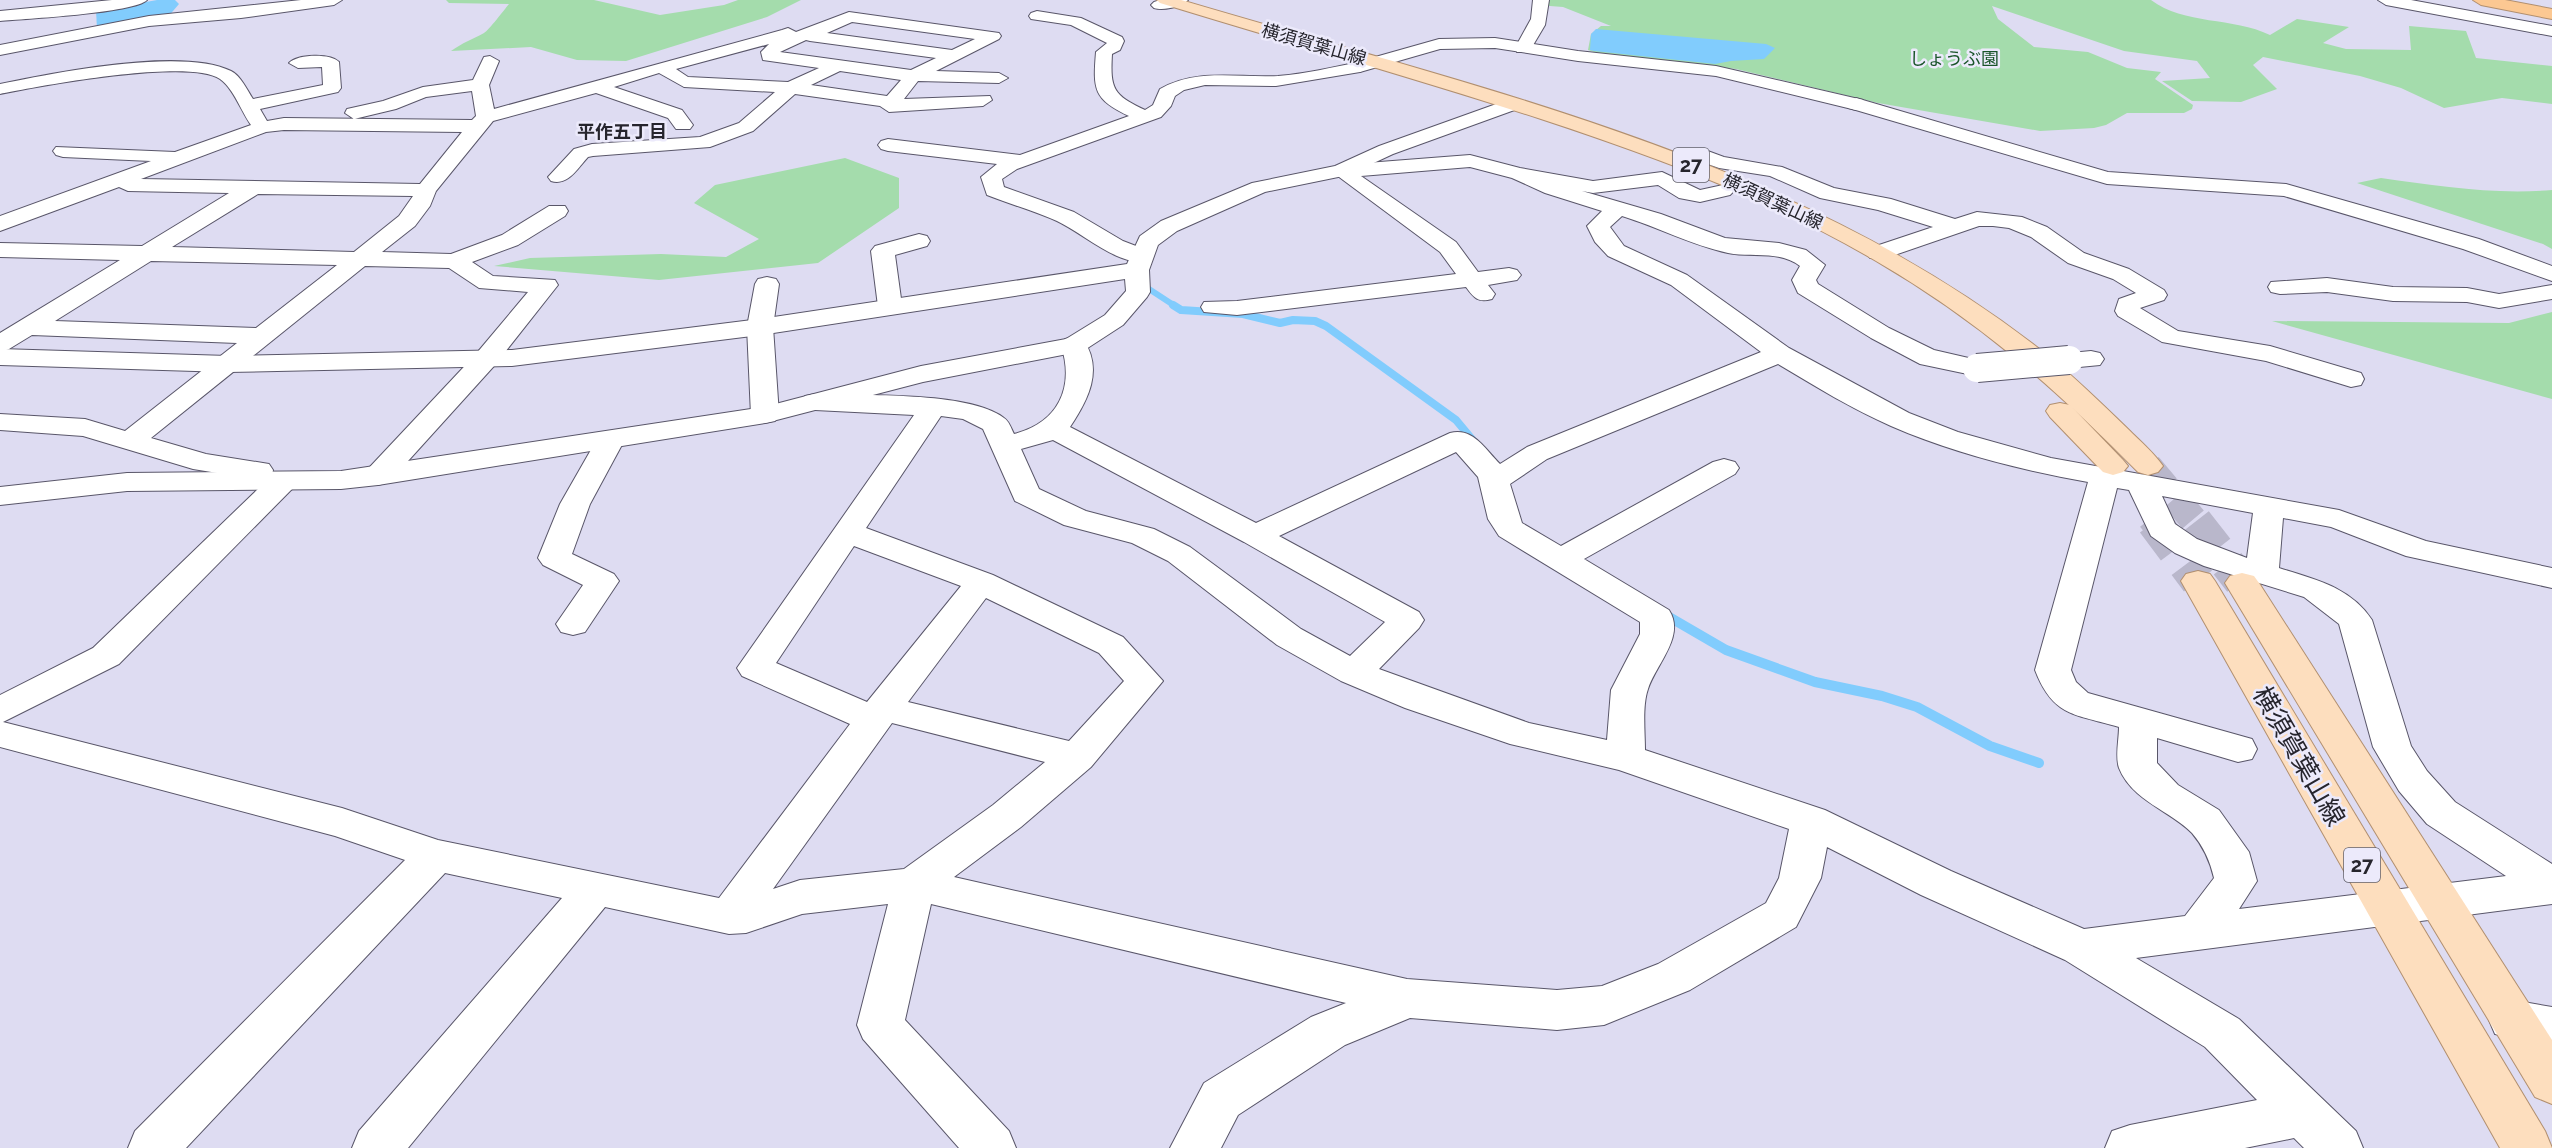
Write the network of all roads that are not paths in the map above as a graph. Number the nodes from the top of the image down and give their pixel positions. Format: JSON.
{"nodes":[{"id":1,"x":139,"y":0,"type":"edge"},
{"id":2,"x":334,"y":0,"type":"edge"},
{"id":3,"x":1541,"y":0,"type":"edge"},
{"id":4,"x":2386,"y":0,"type":"edge"},
{"id":5,"x":2481,"y":0,"type":"edge"},
{"id":6,"x":2507,"y":0,"type":"edge"},
{"id":7,"x":2515,"y":0,"type":"edge"},
{"id":8,"x":1163,"y":2,"type":"edge"},
{"id":9,"x":879,"y":4,"type":"dead end"},
{"id":10,"x":2552,"y":8,"type":"edge"},
{"id":11,"x":87,"y":9,"type":"junction"},
{"id":12,"x":2552,"y":14,"type":"edge"},
{"id":13,"x":0,"y":16,"type":"edge"},
{"id":14,"x":1037,"y":16,"type":"dead end"},
{"id":15,"x":849,"y":17,"type":"junction"},
{"id":16,"x":183,"y":18,"type":"junction"},
{"id":17,"x":2552,"y":31,"type":"edge"},
{"id":18,"x":88,"y":33,"type":"junction"},
{"id":19,"x":806,"y":35,"type":"junction"},
{"id":20,"x":160,"y":36,"type":"dead end"},
{"id":21,"x":1523,"y":48,"type":"junction"},
{"id":22,"x":0,"y":50,"type":"edge"},
{"id":23,"x":145,"y":51,"type":"dead end"},
{"id":24,"x":954,"y":55,"type":"junction"},
{"id":25,"x":490,"y":61,"type":"dead end"},
{"id":26,"x":22,"y":63,"type":"dead end"},
{"id":27,"x":298,"y":63,"type":"dead end"},
{"id":28,"x":1368,"y":65,"type":"junction"},
{"id":29,"x":837,"y":66,"type":"junction"},
{"id":30,"x":661,"y":67,"type":"junction"},
{"id":31,"x":0,"y":69,"type":"edge"},
{"id":32,"x":150,"y":69,"type":"junction"},
{"id":33,"x":913,"y":76,"type":"junction"},
{"id":34,"x":999,"y":78,"type":"dead end"},
{"id":35,"x":22,"y":84,"type":"junction"},
{"id":36,"x":480,"y":85,"type":"junction"},
{"id":37,"x":598,"y":88,"type":"junction"},
{"id":38,"x":791,"y":88,"type":"junction"},
{"id":39,"x":0,"y":89,"type":"edge"},
{"id":40,"x":983,"y":100,"type":"dead end"},
{"id":41,"x":892,"y":102,"type":"junction"},
{"id":42,"x":247,"y":106,"type":"junction"},
{"id":43,"x":1506,"y":107,"type":"junction"},
{"id":44,"x":1145,"y":117,"type":"junction"},
{"id":45,"x":482,"y":122,"type":"junction"},
{"id":46,"x":284,"y":124,"type":"junction"},
{"id":47,"x":683,"y":125,"type":"dead end"},
{"id":48,"x":262,"y":127,"type":"junction"},
{"id":49,"x":888,"y":145,"type":"dead end"},
{"id":50,"x":63,"y":151,"type":"dead end"},
{"id":51,"x":188,"y":156,"type":"junction"},
{"id":52,"x":1674,"y":158,"type":"junction"},
{"id":53,"x":1022,"y":161,"type":"junction"},
{"id":54,"x":1341,"y":171,"type":"junction"},
{"id":55,"x":1519,"y":174,"type":"junction"},
{"id":56,"x":558,"y":177,"type":"dead end"},
{"id":57,"x":110,"y":185,"type":"junction"},
{"id":58,"x":133,"y":186,"type":"junction"},
{"id":59,"x":254,"y":188,"type":"junction"},
{"id":60,"x":426,"y":190,"type":"junction"},
{"id":61,"x":1723,"y":191,"type":"junction"},
{"id":62,"x":1617,"y":209,"type":"junction"},
{"id":63,"x":557,"y":211,"type":"dead end"},
{"id":64,"x":0,"y":224,"type":"edge"},
{"id":65,"x":1953,"y":226,"type":"junction"},
{"id":66,"x":919,"y":241,"type":"dead end"},
{"id":67,"x":8,"y":250,"type":"edge"},
{"id":68,"x":1878,"y":253,"type":"junction"},
{"id":69,"x":146,"y":254,"type":"junction"},
{"id":70,"x":359,"y":259,"type":"junction"},
{"id":71,"x":454,"y":261,"type":"junction"},
{"id":72,"x":1139,"y":263,"type":"junction"},
{"id":73,"x":2552,"y":274,"type":"edge"},
{"id":74,"x":1509,"y":275,"type":"dead end"},
{"id":75,"x":767,"y":284,"type":"dead end"},
{"id":76,"x":1477,"y":286,"type":"junction"},
{"id":77,"x":2280,"y":287,"type":"dead end"},
{"id":78,"x":2552,"y":292,"type":"edge"},
{"id":79,"x":890,"y":306,"type":"junction"},
{"id":80,"x":1213,"y":307,"type":"dead end"},
{"id":81,"x":0,"y":327,"type":"edge"},
{"id":82,"x":26,"y":327,"type":"junction"},
{"id":83,"x":760,"y":327,"type":"junction"},
{"id":84,"x":262,"y":336,"type":"junction"},
{"id":85,"x":0,"y":344,"type":"edge"},
{"id":86,"x":1074,"y":345,"type":"junction"},
{"id":87,"x":1780,"y":354,"type":"junction"},
{"id":88,"x":0,"y":357,"type":"edge"},
{"id":89,"x":2080,"y":359,"type":"dead end"},
{"id":90,"x":485,"y":360,"type":"junction"},
{"id":91,"x":228,"y":364,"type":"junction"},
{"id":92,"x":2351,"y":379,"type":"dead end"},
{"id":93,"x":2027,"y":381,"type":"dead end"},
{"id":94,"x":2044,"y":396,"type":"dead end"},
{"id":95,"x":815,"y":402,"type":"junction"},
{"id":96,"x":933,"y":407,"type":"junction"},
{"id":97,"x":765,"y":415,"type":"junction"},
{"id":98,"x":0,"y":422,"type":"edge"},
{"id":99,"x":1053,"y":429,"type":"junction"},
{"id":100,"x":610,"y":441,"type":"junction"},
{"id":101,"x":128,"y":442,"type":"junction"},
{"id":102,"x":1004,"y":445,"type":"junction"},
{"id":103,"x":1724,"y":468,"type":"dead end"},
{"id":104,"x":2127,"y":473,"type":"junction"},
{"id":105,"x":378,"y":476,"type":"junction"},
{"id":106,"x":270,"y":481,"type":"junction"},
{"id":107,"x":1495,"y":481,"type":"junction"},
{"id":108,"x":0,"y":496,"type":"edge"},
{"id":109,"x":2269,"y":505,"type":"junction"},
{"id":110,"x":846,"y":532,"type":"junction"},
{"id":111,"x":1255,"y":535,"type":"junction"},
{"id":112,"x":1559,"y":560,"type":"junction"},
{"id":113,"x":2552,"y":578,"type":"edge"},
{"id":114,"x":2252,"y":579,"type":"junction"},
{"id":115,"x":2198,"y":581,"type":"tunnel mouth"},
{"id":116,"x":981,"y":582,"type":"junction"},
{"id":117,"x":573,"y":624,"type":"dead end"},
{"id":118,"x":1353,"y":673,"type":"junction"},
{"id":119,"x":0,"y":710,"type":"edge"},
{"id":120,"x":879,"y":714,"type":"junction"},
{"id":121,"x":2138,"y":719,"type":"junction"},
{"id":122,"x":0,"y":734,"type":"edge"},
{"id":123,"x":2238,"y":749,"type":"dead end"},
{"id":124,"x":1077,"y":758,"type":"junction"},
{"id":125,"x":1625,"y":758,"type":"junction"},
{"id":126,"x":1811,"y":821,"type":"junction"},
{"id":127,"x":436,"y":855,"type":"junction"},
{"id":128,"x":914,"y":884,"type":"junction"},
{"id":129,"x":2552,"y":886,"type":"edge"},
{"id":130,"x":595,"y":890,"type":"junction"},
{"id":131,"x":2440,"y":902,"type":"junction"},
{"id":132,"x":2387,"y":909,"type":"junction"},
{"id":133,"x":729,"y":917,"type":"junction"},
{"id":134,"x":2198,"y":932,"type":"junction"},
{"id":135,"x":2081,"y":947,"type":"junction"},
{"id":136,"x":1407,"y":998,"type":"junction"},
{"id":137,"x":2532,"y":1023,"type":"edge"},
{"id":138,"x":2552,"y":1082,"type":"edge"},
{"id":139,"x":2301,"y":1114,"type":"junction"},
{"id":140,"x":153,"y":1148,"type":"edge"},
{"id":141,"x":376,"y":1148,"type":"edge"},
{"id":142,"x":991,"y":1148,"type":"edge"},
{"id":143,"x":1195,"y":1148,"type":"edge"},
{"id":144,"x":2130,"y":1148,"type":"edge"},
{"id":145,"x":2338,"y":1148,"type":"edge"},
{"id":146,"x":2527,"y":1148,"type":"edge"}],
"edges":[{"from":1,"to":11,"type":"street"},
{"from":2,"to":16,"type":"street"},
{"from":3,"to":21,"type":"street"},
{"from":4,"to":17,"type":"street"},
{"from":5,"to":12,"type":"highway"},
{"from":6,"to":10,"type":"highway"},
{"from":7,"to":10,"type":"highway"},
{"from":8,"to":28,"type":"main road","name":"横須賀葉山線","number":"27"},
{"from":9,"to":15,"type":"street"},
{"from":11,"to":13,"type":"street"},
{"from":11,"to":18,"type":"street"},
{"from":14,"to":44,"type":"street"},
{"from":15,"to":19,"type":"street"},
{"from":15,"to":24,"type":"street"},
{"from":15,"to":30,"type":"street"},
{"from":16,"to":18,"type":"street"},
{"from":16,"to":20,"type":"street"},
{"from":18,"to":22,"type":"street"},
{"from":19,"to":24,"type":"street"},
{"from":19,"to":29,"type":"street"},
{"from":21,"to":28,"type":"street"},
{"from":21,"to":73,"type":"street"},
{"from":23,"to":32,"type":"street"},
{"from":24,"to":33,"type":"street"},
{"from":25,"to":36,"type":"street"},
{"from":26,"to":31,"type":"street"},
{"from":27,"to":42,"type":"street"},
{"from":28,"to":43,"type":"main road","name":"横須賀葉山線","number":"27"},
{"from":28,"to":44,"type":"street"},
{"from":29,"to":33,"type":"street"},
{"from":29,"to":38,"type":"street"},
{"from":30,"to":37,"type":"street"},
{"from":30,"to":38,"type":"street"},
{"from":31,"to":35,"type":"street"},
{"from":32,"to":35,"type":"street"},
{"from":32,"to":42,"type":"street"},
{"from":33,"to":34,"type":"street"},
{"from":33,"to":41,"type":"street"},
{"from":35,"to":39,"type":"street"},
{"from":36,"to":45,"type":"street"},
{"from":36,"to":46,"type":"street"},
{"from":37,"to":45,"type":"street"},
{"from":37,"to":47,"type":"street"},
{"from":38,"to":41,"type":"street"},
{"from":38,"to":56,"type":"street"},
{"from":40,"to":41,"type":"street"},
{"from":42,"to":48,"type":"street"},
{"from":43,"to":52,"type":"main road","name":"横須賀葉山線","number":"27"},
{"from":43,"to":54,"type":"street"},
{"from":43,"to":61,"type":"main road","name":"横須賀葉山線","number":"27"},
{"from":44,"to":53,"type":"street"},
{"from":45,"to":46,"type":"street"},
{"from":45,"to":60,"type":"street"},
{"from":46,"to":48,"type":"street"},
{"from":48,"to":51,"type":"street"},
{"from":49,"to":53,"type":"street"},
{"from":50,"to":51,"type":"street"},
{"from":51,"to":57,"type":"street"},
{"from":52,"to":65,"type":"street"},
{"from":52,"to":68,"type":"main road","name":"横須賀葉山線","number":"27"},
{"from":53,"to":72,"type":"street"},
{"from":54,"to":55,"type":"street"},
{"from":54,"to":72,"type":"street"},
{"from":54,"to":76,"type":"street"},
{"from":55,"to":61,"type":"street"},
{"from":55,"to":62,"type":"street"},
{"from":57,"to":58,"type":"street"},
{"from":57,"to":64,"type":"street"},
{"from":58,"to":59,"type":"street"},
{"from":58,"to":67,"type":"street"},
{"from":59,"to":60,"type":"street"},
{"from":59,"to":69,"type":"street"},
{"from":60,"to":70,"type":"street"},
{"from":61,"to":93,"type":"main road","name":"横須賀葉山線","number":"27"},
{"from":62,"to":87,"type":"street"},
{"from":62,"to":89,"type":"street","bridge":true},
{"from":63,"to":71,"type":"street"},
{"from":65,"to":68,"type":"street"},
{"from":65,"to":92,"type":"street"},
{"from":66,"to":79,"type":"street"},
{"from":67,"to":69,"type":"street"},
{"from":68,"to":104,"type":"main road","name":"横須賀葉山線","number":"27"},
{"from":69,"to":70,"type":"street"},
{"from":69,"to":82,"type":"street"},
{"from":70,"to":71,"type":"street"},
{"from":70,"to":84,"type":"street"},
{"from":71,"to":90,"type":"street"},
{"from":72,"to":79,"type":"street"},
{"from":72,"to":86,"type":"street"},
{"from":74,"to":76,"type":"street"},
{"from":75,"to":83,"type":"street"},
{"from":76,"to":80,"type":"street"},
{"from":77,"to":78,"type":"street"},
{"from":79,"to":83,"type":"street"},
{"from":81,"to":82,"type":"street"},
{"from":82,"to":84,"type":"street"},
{"from":82,"to":85,"type":"street"},
{"from":83,"to":90,"type":"street"},
{"from":83,"to":97,"type":"street"},
{"from":84,"to":91,"type":"street"},
{"from":86,"to":95,"type":"street"},
{"from":86,"to":99,"type":"street"},
{"from":87,"to":104,"type":"street"},
{"from":87,"to":107,"type":"street"},
{"from":88,"to":91,"type":"street"},
{"from":90,"to":91,"type":"street"},
{"from":90,"to":105,"type":"street"},
{"from":91,"to":101,"type":"street"},
{"from":94,"to":104,"type":"main road"},
{"from":95,"to":96,"type":"street"},
{"from":95,"to":97,"type":"street"},
{"from":96,"to":102,"type":"street"},
{"from":96,"to":110,"type":"street"},
{"from":97,"to":100,"type":"street"},
{"from":98,"to":101,"type":"street"},
{"from":99,"to":102,"type":"street"},
{"from":99,"to":111,"type":"street"},
{"from":100,"to":105,"type":"street"},
{"from":100,"to":117,"type":"street"},
{"from":101,"to":106,"type":"street"},
{"from":102,"to":118,"type":"street"},
{"from":103,"to":112,"type":"street"},
{"from":104,"to":109,"type":"street"},
{"from":104,"to":114,"type":"street"},
{"from":104,"to":121,"type":"street"},
{"from":105,"to":106,"type":"street"},
{"from":106,"to":108,"type":"street"},
{"from":106,"to":119,"type":"street"},
{"from":107,"to":111,"type":"street"},
{"from":107,"to":112,"type":"street"},
{"from":109,"to":113,"type":"street"},
{"from":109,"to":114,"type":"street"},
{"from":110,"to":116,"type":"street"},
{"from":110,"to":120,"type":"street"},
{"from":111,"to":118,"type":"street"},
{"from":112,"to":125,"type":"street"},
{"from":114,"to":129,"type":"street"},
{"from":114,"to":131,"type":"main road","name":"横須賀葉山線","number":"27"},
{"from":115,"to":132,"type":"main road","name":"横須賀葉山線","number":"27"},
{"from":116,"to":120,"type":"street"},
{"from":116,"to":124,"type":"street"},
{"from":118,"to":125,"type":"street"},
{"from":120,"to":124,"type":"street"},
{"from":120,"to":133,"type":"street"},
{"from":121,"to":123,"type":"street"},
{"from":121,"to":134,"type":"street"},
{"from":122,"to":127,"type":"street"},
{"from":124,"to":128,"type":"street"},
{"from":125,"to":126,"type":"street"},
{"from":126,"to":135,"type":"street"},
{"from":126,"to":136,"type":"street"},
{"from":127,"to":130,"type":"street"},
{"from":127,"to":140,"type":"street"},
{"from":128,"to":133,"type":"street"},
{"from":128,"to":136,"type":"street"},
{"from":128,"to":142,"type":"street"},
{"from":129,"to":131,"type":"street"},
{"from":130,"to":133,"type":"street"},
{"from":130,"to":141,"type":"street"},
{"from":131,"to":132,"type":"street"},
{"from":131,"to":137,"type":"main road","name":"横須賀葉山線","number":"27"},
{"from":132,"to":134,"type":"street"},
{"from":132,"to":146,"type":"main road","name":"横須賀葉山線","number":"27"},
{"from":134,"to":135,"type":"street"},
{"from":135,"to":139,"type":"street"},
{"from":136,"to":143,"type":"street"},
{"from":137,"to":138,"type":"main road","name":"横須賀葉山線","number":"27"},
{"from":139,"to":144,"type":"street"},
{"from":139,"to":145,"type":"street"}]}
